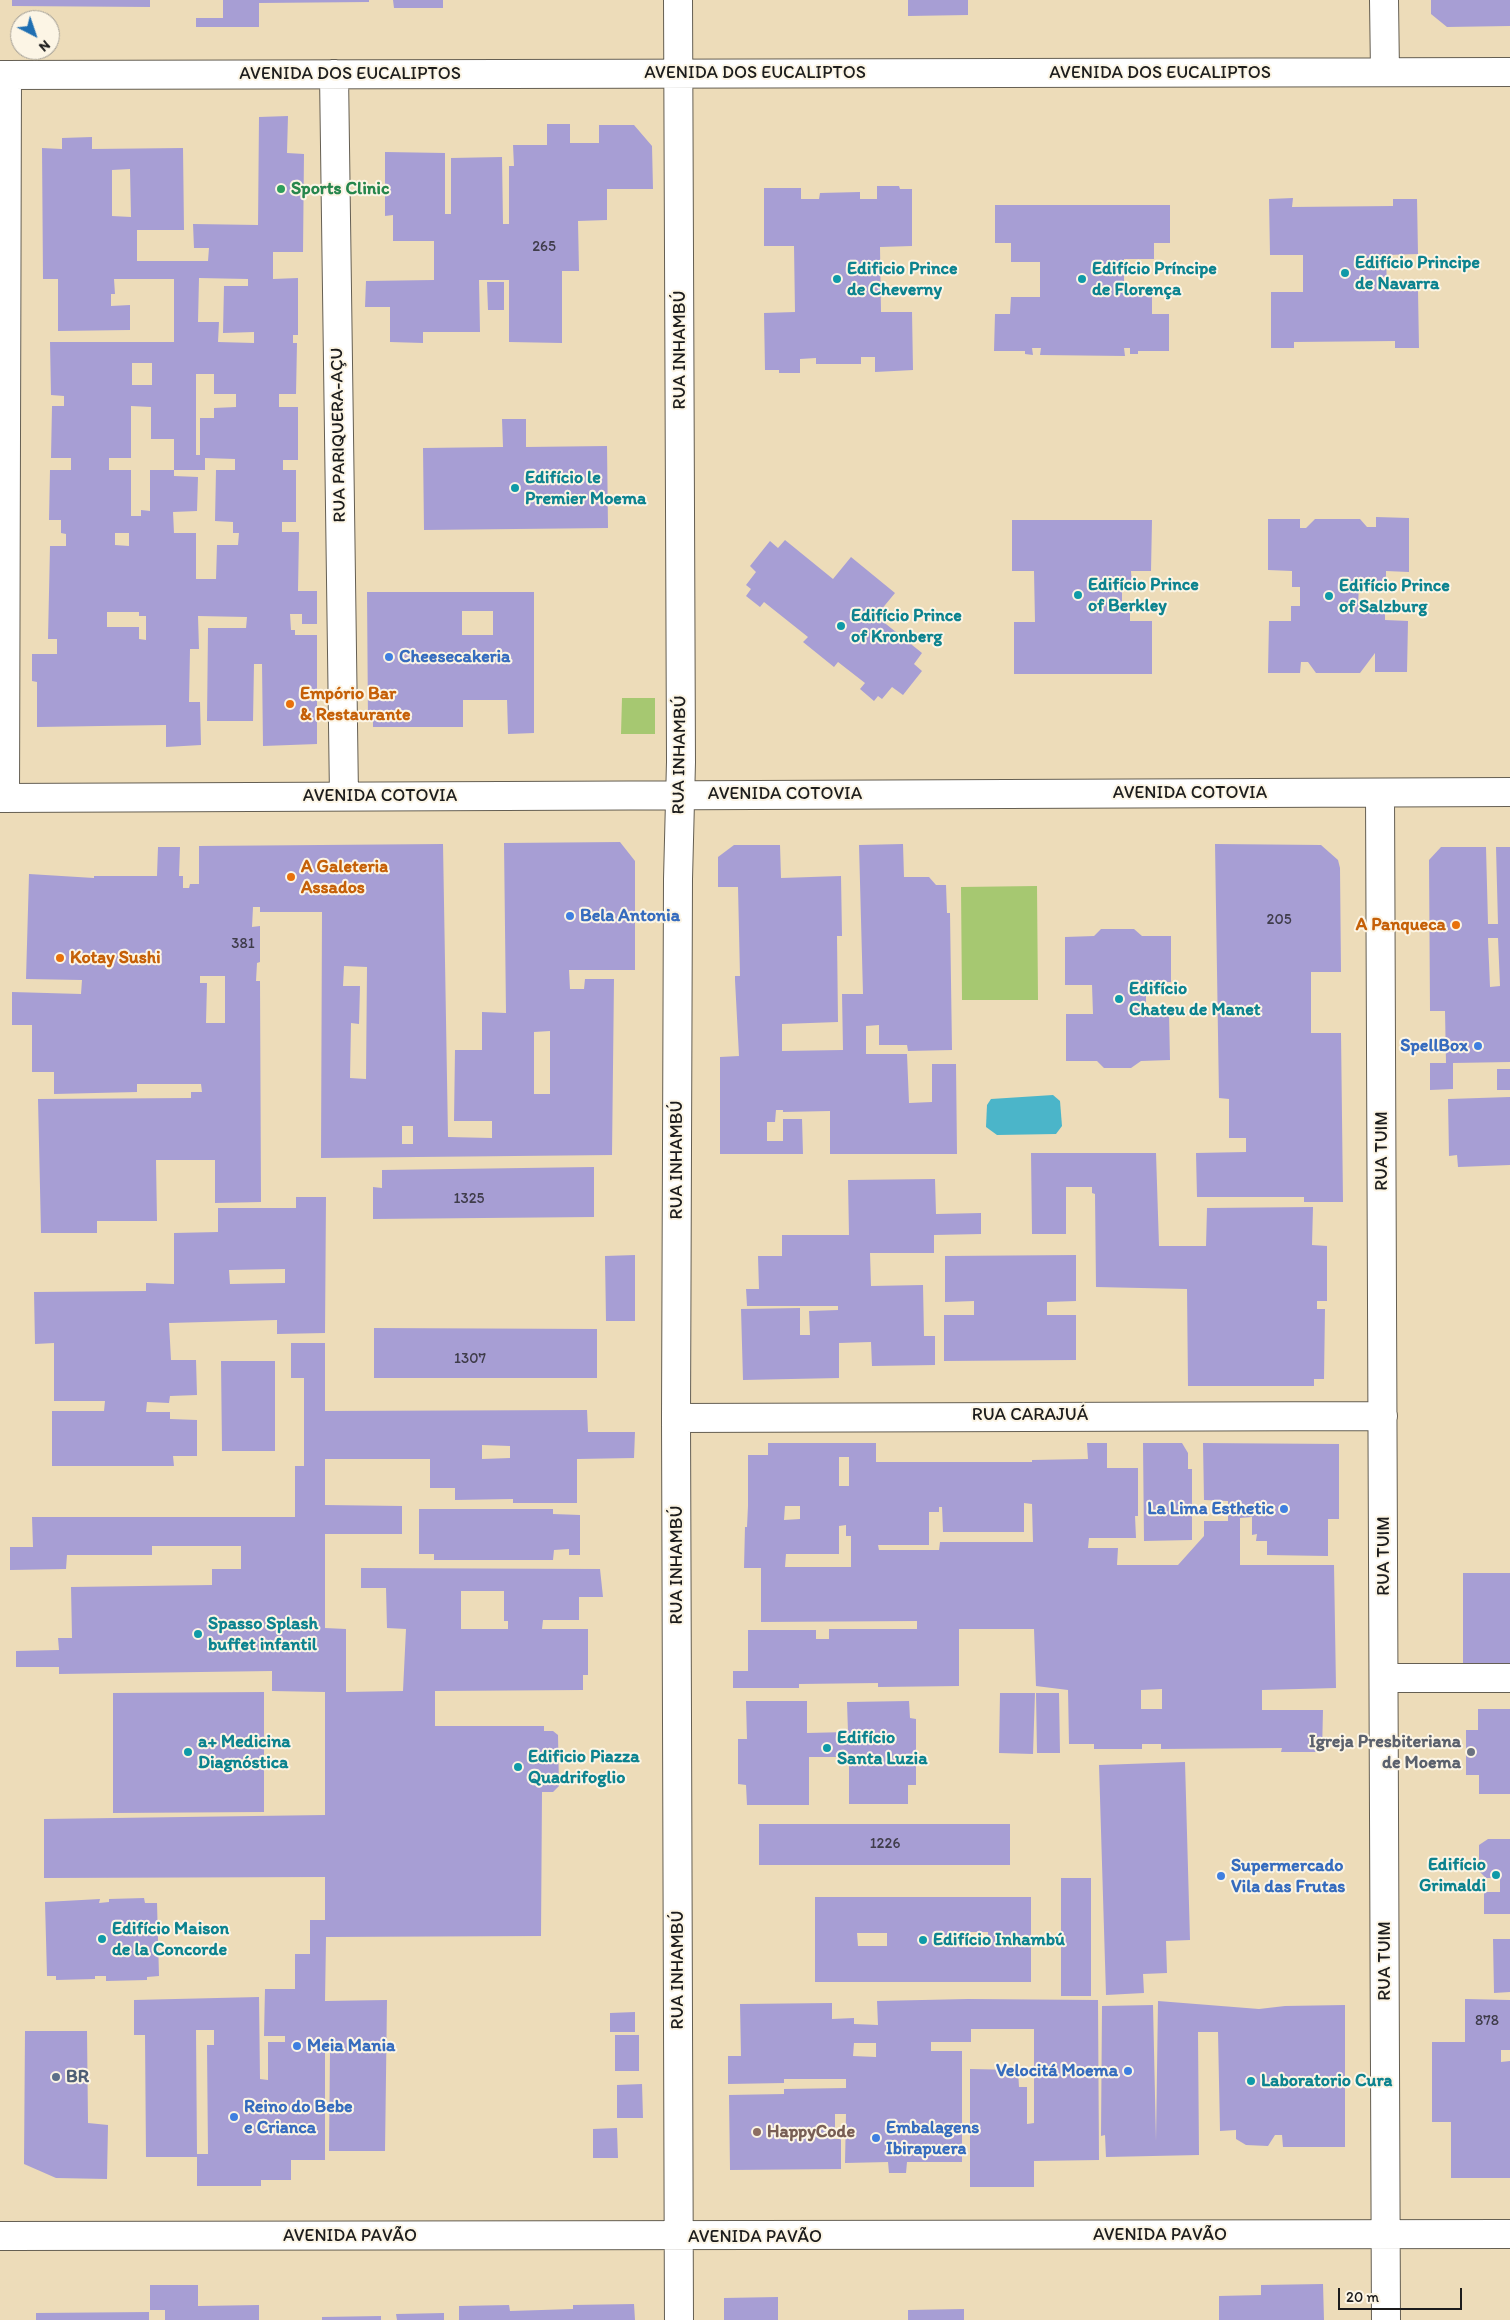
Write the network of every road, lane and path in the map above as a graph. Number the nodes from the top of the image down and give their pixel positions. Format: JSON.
{"nodes":[{"id":1,"x":678,"y":0,"type":"edge"},
{"id":2,"x":1384,"y":0,"type":"edge"},
{"id":3,"x":1385,"y":72,"type":"junction"},
{"id":4,"x":1510,"y":72,"type":"edge"},
{"id":5,"x":334,"y":74,"type":"junction"},
{"id":6,"x":679,"y":74,"type":"junction"},
{"id":7,"x":4,"y":75,"type":"edge"},
{"id":8,"x":1510,"y":792,"type":"edge"},
{"id":9,"x":1380,"y":793,"type":"junction"},
{"id":10,"x":680,"y":794,"type":"junction"},
{"id":11,"x":344,"y":796,"type":"junction"},
{"id":12,"x":3,"y":798,"type":"edge"},
{"id":13,"x":1383,"y":1416,"type":"junction"},
{"id":14,"x":676,"y":1418,"type":"junction"},
{"id":15,"x":1384,"y":1678,"type":"junction"},
{"id":16,"x":1510,"y":1678,"type":"edge"},
{"id":17,"x":1386,"y":2234,"type":"junction"},
{"id":18,"x":1510,"y":2234,"type":"edge"},
{"id":19,"x":0,"y":2236,"type":"edge"},
{"id":20,"x":678,"y":2237,"type":"junction"},
{"id":21,"x":678,"y":2320,"type":"edge"},
{"id":22,"x":1386,"y":2320,"type":"edge"}],
"edges":[{"from":1,"to":6,"type":"street","name":"RUA INHAMBÚ"},
{"from":2,"to":3,"type":"street"},
{"from":3,"to":4,"type":"street","name":"AVENIDA DOS EUCALIPTOS"},
{"from":3,"to":6,"type":"street","name":"AVENIDA DOS EUCALIPTOS"},
{"from":5,"to":6,"type":"street","name":"AVENIDA DOS EUCALIPTOS"},
{"from":5,"to":7,"type":"street","name":"AVENIDA DOS EUCALIPTOS"},
{"from":5,"to":11,"type":"street","name":"RUA PARIQUERA-AÇU"},
{"from":6,"to":10,"type":"street","name":"RUA INHAMBÚ"},
{"from":7,"to":12,"type":"street"},
{"from":8,"to":9,"type":"street","name":"AVENIDA COTOVIA"},
{"from":9,"to":10,"type":"street","name":"AVENIDA COTOVIA"},
{"from":9,"to":13,"type":"street","name":"RUA TUIM"},
{"from":10,"to":11,"type":"street","name":"AVENIDA COTOVIA"},
{"from":10,"to":14,"type":"street","name":"RUA INHAMBÚ"},
{"from":11,"to":12,"type":"street","name":"AVENIDA COTOVIA"},
{"from":13,"to":14,"type":"street","name":"RUA CARAJUÁ"},
{"from":13,"to":15,"type":"street","name":"RUA TUIM"},
{"from":14,"to":20,"type":"street","name":"RUA INHAMBÚ"},
{"from":15,"to":16,"type":"street"},
{"from":15,"to":17,"type":"street","name":"RUA TUIM"},
{"from":17,"to":18,"type":"street","name":"AVENIDA PAVÃO"},
{"from":17,"to":20,"type":"street","name":"AVENIDA PAVÃO"},
{"from":17,"to":22,"type":"street","name":"RUA TUIM"},
{"from":19,"to":20,"type":"street","name":"AVENIDA PAVÃO"},
{"from":20,"to":21,"type":"street","name":"RUA INHAMBÚ"}]}
